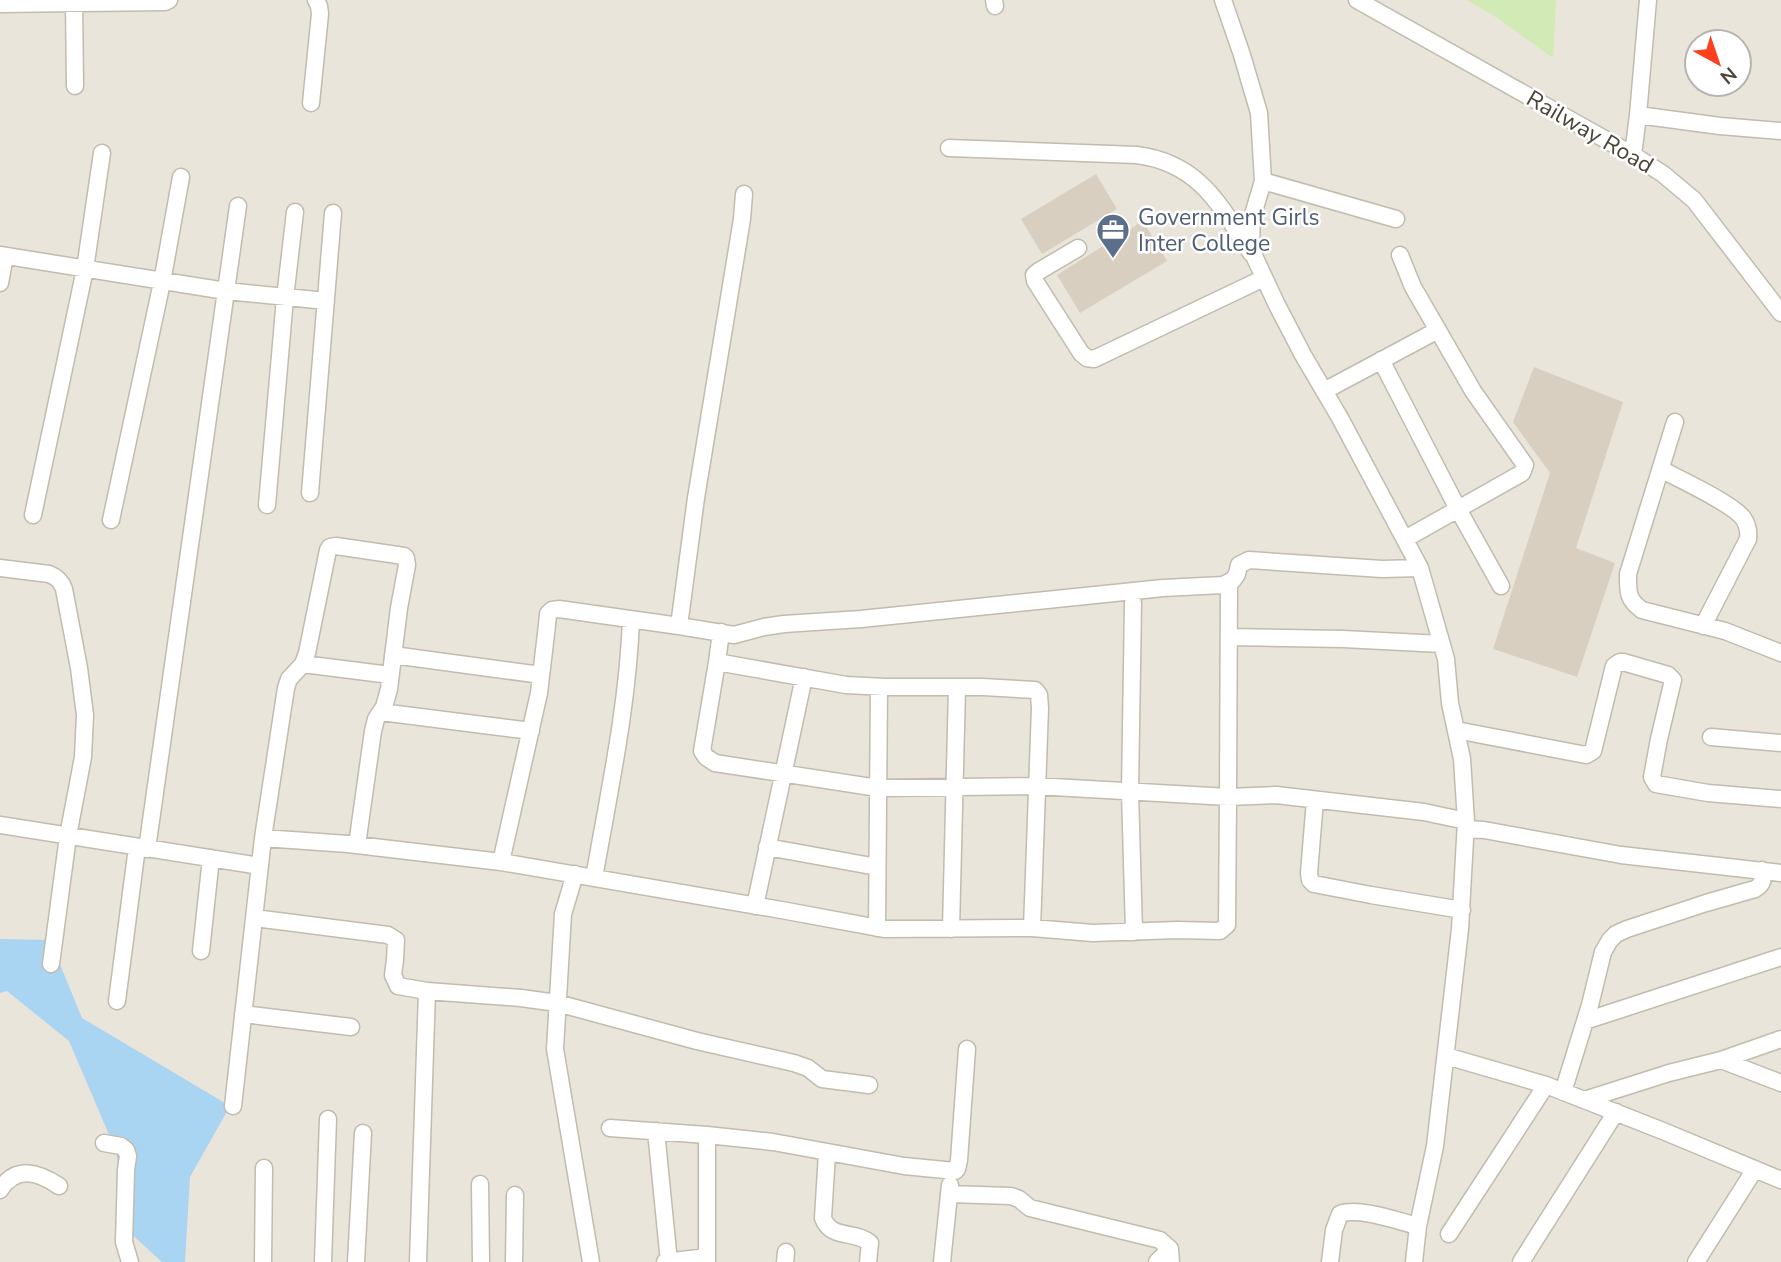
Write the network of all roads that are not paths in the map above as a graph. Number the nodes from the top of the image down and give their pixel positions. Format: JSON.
{"nodes":[{"id":1,"x":169,"y":0,"type":"edge"},
{"id":2,"x":316,"y":0,"type":"edge"},
{"id":3,"x":1223,"y":0,"type":"edge"},
{"id":4,"x":1357,"y":0,"type":"edge"},
{"id":5,"x":1648,"y":0,"type":"edge"},
{"id":6,"x":74,"y":1,"type":"edge"},
{"id":7,"x":0,"y":4,"type":"edge"},
{"id":8,"x":75,"y":86,"type":"dead end"},
{"id":9,"x":311,"y":103,"type":"dead end"},
{"id":10,"x":1638,"y":115,"type":"junction"},
{"id":11,"x":1781,"y":131,"type":"edge"},
{"id":12,"x":949,"y":148,"type":"dead end"},
{"id":13,"x":102,"y":153,"type":"dead end"},
{"id":14,"x":1633,"y":155,"type":"junction"},
{"id":15,"x":181,"y":177,"type":"dead end"},
{"id":16,"x":1263,"y":181,"type":"junction"},
{"id":17,"x":744,"y":194,"type":"dead end"},
{"id":18,"x":238,"y":206,"type":"dead end"},
{"id":19,"x":295,"y":212,"type":"dead end"},
{"id":20,"x":333,"y":213,"type":"dead end"},
{"id":21,"x":1396,"y":219,"type":"dead end"},
{"id":22,"x":1079,"y":248,"type":"dead end"},
{"id":23,"x":1400,"y":254,"type":"dead end"},
{"id":24,"x":2,"y":255,"type":"edge"},
{"id":25,"x":1255,"y":258,"type":"junction"},
{"id":26,"x":85,"y":269,"type":"junction"},
{"id":27,"x":1264,"y":278,"type":"junction"},
{"id":28,"x":162,"y":282,"type":"junction"},
{"id":29,"x":0,"y":283,"type":"edge"},
{"id":30,"x":226,"y":291,"type":"junction"},
{"id":31,"x":285,"y":298,"type":"junction"},
{"id":32,"x":326,"y":301,"type":"junction"},
{"id":33,"x":1781,"y":313,"type":"edge"},
{"id":34,"x":1438,"y":330,"type":"junction"},
{"id":35,"x":1381,"y":360,"type":"junction"},
{"id":36,"x":1324,"y":391,"type":"junction"},
{"id":37,"x":1675,"y":422,"type":"dead end"},
{"id":38,"x":1661,"y":469,"type":"junction"},
{"id":39,"x":310,"y":493,"type":"dead end"},
{"id":40,"x":267,"y":505,"type":"dead end"},
{"id":41,"x":1458,"y":509,"type":"junction"},
{"id":42,"x":33,"y":515,"type":"dead end"},
{"id":43,"x":111,"y":520,"type":"dead end"},
{"id":44,"x":1405,"y":539,"type":"junction"},
{"id":45,"x":0,"y":568,"type":"edge"},
{"id":46,"x":1420,"y":568,"type":"junction"},
{"id":47,"x":1229,"y":583,"type":"junction"},
{"id":48,"x":1501,"y":586,"type":"dead end"},
{"id":49,"x":1133,"y":603,"type":"dead end"},
{"id":50,"x":631,"y":619,"type":"junction"},
{"id":51,"x":679,"y":626,"type":"junction"},
{"id":52,"x":1703,"y":626,"type":"junction"},
{"id":53,"x":721,"y":632,"type":"junction"},
{"id":54,"x":1229,"y":637,"type":"junction"},
{"id":55,"x":1442,"y":644,"type":"junction"},
{"id":56,"x":1781,"y":653,"type":"edge"},
{"id":57,"x":393,"y":654,"type":"junction"},
{"id":58,"x":717,"y":662,"type":"junction"},
{"id":59,"x":303,"y":664,"type":"junction"},
{"id":60,"x":390,"y":675,"type":"junction"},
{"id":61,"x":541,"y":676,"type":"junction"},
{"id":62,"x":804,"y":677,"type":"junction"},
{"id":63,"x":879,"y":687,"type":"junction"},
{"id":64,"x":957,"y":687,"type":"junction"},
{"id":65,"x":382,"y":712,"type":"junction"},
{"id":66,"x":1456,"y":730,"type":"junction"},
{"id":67,"x":531,"y":731,"type":"junction"},
{"id":68,"x":1711,"y":737,"type":"dead end"},
{"id":69,"x":1781,"y":743,"type":"edge"},
{"id":70,"x":782,"y":773,"type":"junction"},
{"id":71,"x":1036,"y":786,"type":"junction"},
{"id":72,"x":953,"y":787,"type":"junction"},
{"id":73,"x":878,"y":788,"type":"junction"},
{"id":74,"x":1130,"y":791,"type":"junction"},
{"id":75,"x":1227,"y":797,"type":"junction"},
{"id":76,"x":1781,"y":799,"type":"edge"},
{"id":77,"x":1315,"y":800,"type":"junction"},
{"id":78,"x":1466,"y":825,"type":"junction"},
{"id":79,"x":1,"y":830,"type":"edge"},
{"id":80,"x":68,"y":836,"type":"junction"},
{"id":81,"x":263,"y":838,"type":"junction"},
{"id":82,"x":357,"y":845,"type":"junction"},
{"id":83,"x":767,"y":847,"type":"junction"},
{"id":84,"x":142,"y":848,"type":"junction"},
{"id":85,"x":211,"y":859,"type":"junction"},
{"id":86,"x":501,"y":862,"type":"junction"},
{"id":87,"x":260,"y":866,"type":"junction"},
{"id":88,"x":877,"y":867,"type":"junction"},
{"id":89,"x":1762,"y":870,"type":"junction"},
{"id":90,"x":1781,"y":873,"type":"edge"},
{"id":91,"x":575,"y":874,"type":"junction"},
{"id":92,"x":594,"y":877,"type":"junction"},
{"id":93,"x":755,"y":906,"type":"junction"},
{"id":94,"x":1462,"y":909,"type":"junction"},
{"id":95,"x":254,"y":918,"type":"junction"},
{"id":96,"x":877,"y":928,"type":"junction"},
{"id":97,"x":1032,"y":928,"type":"junction"},
{"id":98,"x":951,"y":929,"type":"junction"},
{"id":99,"x":1133,"y":932,"type":"junction"},
{"id":100,"x":201,"y":951,"type":"dead end"},
{"id":101,"x":1781,"y":957,"type":"edge"},
{"id":102,"x":51,"y":964,"type":"dead end"},
{"id":103,"x":427,"y":991,"type":"junction"},
{"id":104,"x":117,"y":1000,"type":"dead end"},
{"id":105,"x":557,"y":1003,"type":"junction"},
{"id":106,"x":243,"y":1014,"type":"junction"},
{"id":107,"x":1585,"y":1021,"type":"junction"},
{"id":108,"x":351,"y":1027,"type":"dead end"},
{"id":109,"x":1781,"y":1039,"type":"edge"},
{"id":110,"x":967,"y":1049,"type":"dead end"},
{"id":111,"x":1447,"y":1056,"type":"junction"},
{"id":112,"x":1721,"y":1060,"type":"junction"},
{"id":113,"x":1781,"y":1083,"type":"edge"},
{"id":114,"x":1546,"y":1085,"type":"junction"},
{"id":115,"x":869,"y":1086,"type":"dead end"},
{"id":116,"x":1563,"y":1092,"type":"junction"},
{"id":117,"x":1584,"y":1100,"type":"junction"},
{"id":118,"x":233,"y":1106,"type":"dead end"},
{"id":119,"x":1616,"y":1112,"type":"junction"},
{"id":120,"x":328,"y":1119,"type":"dead end"},
{"id":121,"x":610,"y":1128,"type":"dead end"},
{"id":122,"x":656,"y":1131,"type":"junction"},
{"id":123,"x":363,"y":1133,"type":"dead end"},
{"id":124,"x":707,"y":1135,"type":"junction"},
{"id":125,"x":104,"y":1143,"type":"dead end"},
{"id":126,"x":827,"y":1153,"type":"junction"},
{"id":127,"x":264,"y":1168,"type":"dead end"},
{"id":128,"x":1755,"y":1169,"type":"junction"},
{"id":129,"x":951,"y":1172,"type":"junction"},
{"id":130,"x":1781,"y":1180,"type":"edge"},
{"id":131,"x":480,"y":1184,"type":"dead end"},
{"id":132,"x":59,"y":1186,"type":"dead end"},
{"id":133,"x":0,"y":1190,"type":"edge"},
{"id":134,"x":948,"y":1194,"type":"junction"},
{"id":135,"x":515,"y":1195,"type":"dead end"},
{"id":136,"x":1418,"y":1226,"type":"junction"},
{"id":137,"x":1449,"y":1234,"type":"dead end"},
{"id":138,"x":1171,"y":1255,"type":"edge"},
{"id":139,"x":707,"y":1259,"type":"edge"},
{"id":140,"x":130,"y":1262,"type":"edge"},
{"id":141,"x":263,"y":1262,"type":"edge"},
{"id":142,"x":323,"y":1262,"type":"edge"},
{"id":143,"x":356,"y":1262,"type":"edge"},
{"id":144,"x":418,"y":1262,"type":"edge"},
{"id":145,"x":481,"y":1262,"type":"edge"},
{"id":146,"x":514,"y":1262,"type":"edge"},
{"id":147,"x":591,"y":1262,"type":"edge"},
{"id":148,"x":667,"y":1262,"type":"edge"},
{"id":149,"x":869,"y":1262,"type":"edge"},
{"id":150,"x":942,"y":1262,"type":"edge"},
{"id":151,"x":1157,"y":1262,"type":"edge"},
{"id":152,"x":1330,"y":1262,"type":"edge"},
{"id":153,"x":1414,"y":1262,"type":"edge"},
{"id":154,"x":1521,"y":1262,"type":"edge"},
{"id":155,"x":1696,"y":1262,"type":"edge"}],
"edges":[{"from":1,"to":6,"type":"street"},
{"from":2,"to":9,"type":"street"},
{"from":3,"to":16,"type":"street"},
{"from":4,"to":14,"type":"street","name":"Railway Road"},
{"from":5,"to":10,"type":"street"},
{"from":6,"to":7,"type":"street"},
{"from":6,"to":8,"type":"street"},
{"from":10,"to":11,"type":"street"},
{"from":10,"to":14,"type":"street"},
{"from":12,"to":25,"type":"street"},
{"from":13,"to":26,"type":"street"},
{"from":14,"to":33,"type":"street","name":"Railway Road"},
{"from":15,"to":28,"type":"street"},
{"from":16,"to":21,"type":"street"},
{"from":16,"to":25,"type":"street"},
{"from":17,"to":51,"type":"street"},
{"from":18,"to":30,"type":"street"},
{"from":19,"to":31,"type":"street"},
{"from":20,"to":32,"type":"street"},
{"from":22,"to":27,"type":"street"},
{"from":23,"to":34,"type":"street"},
{"from":24,"to":26,"type":"street"},
{"from":24,"to":29,"type":"street"},
{"from":25,"to":27,"type":"street"},
{"from":26,"to":28,"type":"street"},
{"from":26,"to":42,"type":"street"},
{"from":27,"to":36,"type":"street"},
{"from":28,"to":30,"type":"street"},
{"from":28,"to":43,"type":"street"},
{"from":30,"to":31,"type":"street"},
{"from":30,"to":84,"type":"street"},
{"from":31,"to":32,"type":"street"},
{"from":31,"to":40,"type":"street"},
{"from":32,"to":39,"type":"street"},
{"from":34,"to":35,"type":"street"},
{"from":34,"to":41,"type":"street"},
{"from":35,"to":36,"type":"street"},
{"from":35,"to":41,"type":"street"},
{"from":36,"to":44,"type":"street"},
{"from":37,"to":38,"type":"street"},
{"from":38,"to":52,"type":"street"},
{"from":38,"to":52,"type":"street"},
{"from":41,"to":44,"type":"street"},
{"from":41,"to":48,"type":"street"},
{"from":44,"to":46,"type":"street"},
{"from":45,"to":80,"type":"street"},
{"from":46,"to":47,"type":"street"},
{"from":46,"to":55,"type":"street"},
{"from":47,"to":53,"type":"street"},
{"from":47,"to":54,"type":"street"},
{"from":49,"to":74,"type":"street"},
{"from":50,"to":51,"type":"street"},
{"from":50,"to":61,"type":"street"},
{"from":50,"to":92,"type":"street"},
{"from":51,"to":53,"type":"street"},
{"from":52,"to":56,"type":"street"},
{"from":53,"to":58,"type":"street"},
{"from":54,"to":55,"type":"street"},
{"from":54,"to":75,"type":"street"},
{"from":55,"to":66,"type":"street"},
{"from":57,"to":59,"type":"street"},
{"from":57,"to":60,"type":"street"},
{"from":57,"to":61,"type":"street"},
{"from":58,"to":62,"type":"street"},
{"from":58,"to":70,"type":"street"},
{"from":59,"to":60,"type":"street"},
{"from":59,"to":81,"type":"street"},
{"from":60,"to":65,"type":"street"},
{"from":61,"to":67,"type":"street"},
{"from":62,"to":63,"type":"street"},
{"from":62,"to":70,"type":"street"},
{"from":63,"to":64,"type":"street"},
{"from":63,"to":73,"type":"street"},
{"from":64,"to":71,"type":"street"},
{"from":64,"to":72,"type":"street"},
{"from":65,"to":67,"type":"street"},
{"from":65,"to":82,"type":"street"},
{"from":66,"to":76,"type":"street"},
{"from":66,"to":78,"type":"street"},
{"from":67,"to":86,"type":"street"},
{"from":68,"to":69,"type":"street"},
{"from":70,"to":73,"type":"street"},
{"from":70,"to":83,"type":"street"},
{"from":71,"to":72,"type":"street"},
{"from":71,"to":74,"type":"street"},
{"from":71,"to":97,"type":"street"},
{"from":72,"to":73,"type":"street"},
{"from":72,"to":98,"type":"street"},
{"from":73,"to":88,"type":"street"},
{"from":74,"to":75,"type":"street"},
{"from":74,"to":99,"type":"street"},
{"from":75,"to":77,"type":"street"},
{"from":75,"to":99,"type":"street"},
{"from":77,"to":78,"type":"street"},
{"from":77,"to":94,"type":"street"},
{"from":78,"to":89,"type":"street"},
{"from":78,"to":94,"type":"street"},
{"from":79,"to":80,"type":"street"},
{"from":80,"to":84,"type":"street"},
{"from":80,"to":102,"type":"street"},
{"from":81,"to":82,"type":"street"},
{"from":81,"to":87,"type":"street"},
{"from":82,"to":86,"type":"street"},
{"from":83,"to":88,"type":"street"},
{"from":83,"to":93,"type":"street"},
{"from":84,"to":85,"type":"street"},
{"from":84,"to":104,"type":"street"},
{"from":85,"to":87,"type":"street"},
{"from":85,"to":100,"type":"street"},
{"from":86,"to":91,"type":"street"},
{"from":87,"to":95,"type":"street"},
{"from":88,"to":96,"type":"street"},
{"from":89,"to":90,"type":"street"},
{"from":89,"to":107,"type":"street"},
{"from":91,"to":92,"type":"street"},
{"from":91,"to":105,"type":"street"},
{"from":92,"to":93,"type":"street"},
{"from":93,"to":96,"type":"street"},
{"from":94,"to":111,"type":"street"},
{"from":95,"to":103,"type":"street"},
{"from":95,"to":106,"type":"street"},
{"from":96,"to":98,"type":"street"},
{"from":97,"to":98,"type":"street"},
{"from":97,"to":99,"type":"street"},
{"from":101,"to":107,"type":"street"},
{"from":103,"to":105,"type":"street"},
{"from":103,"to":144,"type":"street"},
{"from":105,"to":115,"type":"street"},
{"from":105,"to":147,"type":"street"},
{"from":106,"to":108,"type":"street"},
{"from":106,"to":118,"type":"street"},
{"from":107,"to":116,"type":"street"},
{"from":109,"to":112,"type":"street"},
{"from":110,"to":129,"type":"street"},
{"from":111,"to":114,"type":"street"},
{"from":111,"to":136,"type":"street"},
{"from":112,"to":113,"type":"street"},
{"from":112,"to":117,"type":"street"},
{"from":114,"to":116,"type":"street"},
{"from":114,"to":137,"type":"street"},
{"from":116,"to":117,"type":"street"},
{"from":117,"to":119,"type":"street"},
{"from":119,"to":128,"type":"street"},
{"from":119,"to":154,"type":"street"},
{"from":120,"to":142,"type":"street"},
{"from":121,"to":122,"type":"street"},
{"from":122,"to":124,"type":"street"},
{"from":122,"to":148,"type":"street"},
{"from":123,"to":143,"type":"street"},
{"from":124,"to":126,"type":"street"},
{"from":124,"to":139,"type":"street"},
{"from":125,"to":140,"type":"street"},
{"from":126,"to":129,"type":"street"},
{"from":126,"to":149,"type":"street"},
{"from":127,"to":141,"type":"street"},
{"from":128,"to":130,"type":"street"},
{"from":128,"to":155,"type":"street"},
{"from":129,"to":134,"type":"street"},
{"from":131,"to":145,"type":"street"},
{"from":132,"to":133,"type":"street"},
{"from":134,"to":138,"type":"street"},
{"from":134,"to":150,"type":"street"},
{"from":135,"to":146,"type":"street"},
{"from":136,"to":152,"type":"street"},
{"from":136,"to":153,"type":"street"},
{"from":138,"to":151,"type":"street"},
{"from":139,"to":148,"type":"street"}]}
